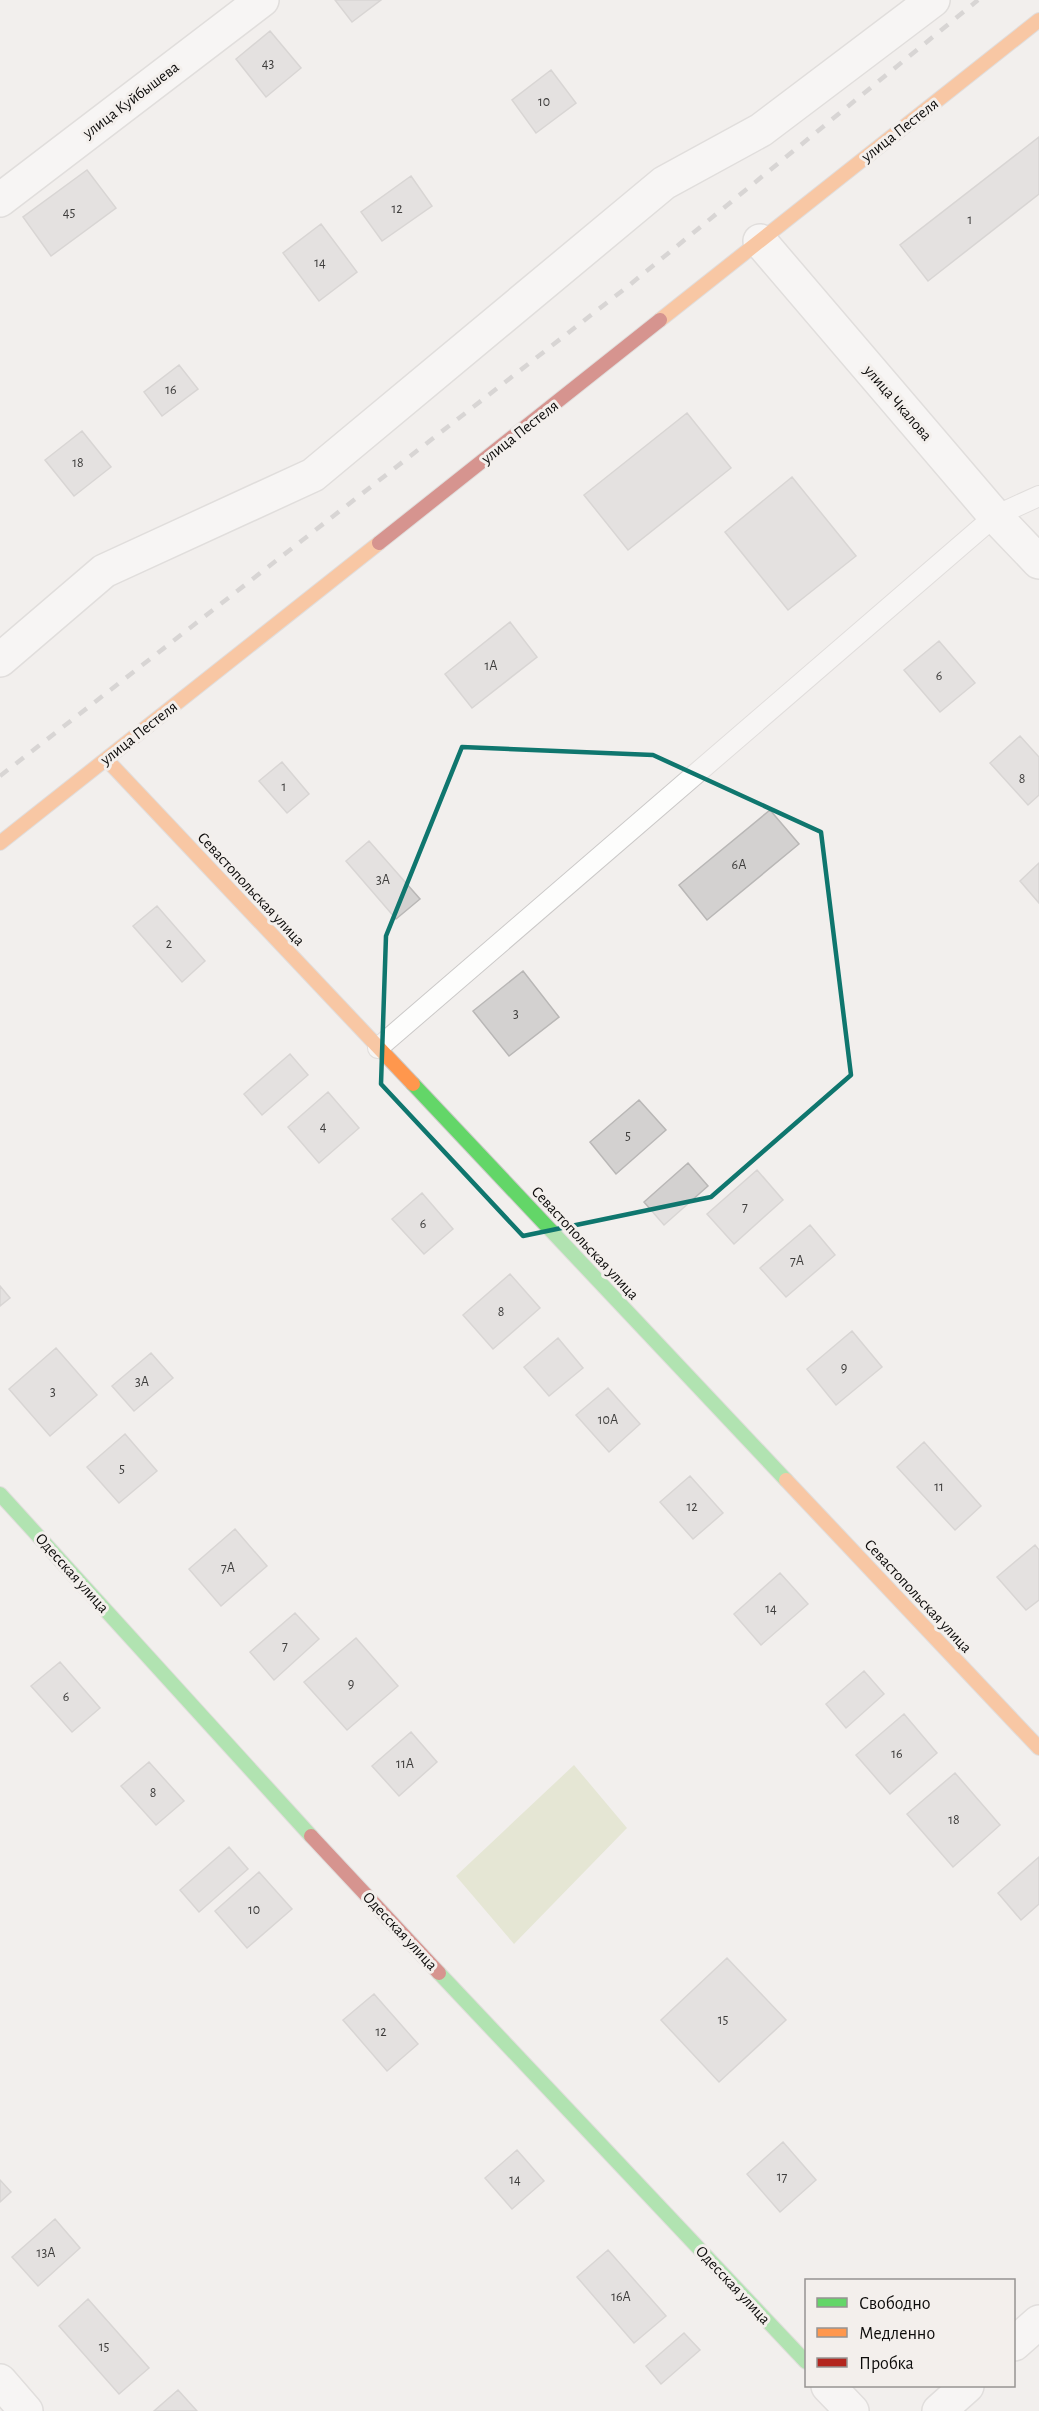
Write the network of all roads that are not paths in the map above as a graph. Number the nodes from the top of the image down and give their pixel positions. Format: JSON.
{"nodes":[{"id":1,"x":262,"y":0,"type":"edge"},
{"id":2,"x":933,"y":0,"type":"edge"},
{"id":3,"x":1039,"y":20,"type":"edge"},
{"id":4,"x":0,"y":200,"type":"edge"},
{"id":5,"x":760,"y":241,"type":"junction"},
{"id":6,"x":1039,"y":496,"type":"edge"},
{"id":7,"x":995,"y":516,"type":"junction"},
{"id":8,"x":1039,"y":562,"type":"edge"},
{"id":9,"x":0,"y":660,"type":"edge"},
{"id":10,"x":106,"y":759,"type":"junction"},
{"id":11,"x":0,"y":843,"type":"edge"},
{"id":12,"x":378,"y":1048,"type":"junction"},
{"id":13,"x":0,"y":1494,"type":"edge"},
{"id":14,"x":1039,"y":1748,"type":"edge"},
{"id":15,"x":1039,"y":2322,"type":"edge"},
{"id":16,"x":1015,"y":2343,"type":"edge"},
{"id":17,"x":805,"y":2360,"type":"edge"},
{"id":18,"x":0,"y":2381,"type":"edge"},
{"id":19,"x":830,"y":2387,"type":"edge"},
{"id":20,"x":965,"y":2387,"type":"edge"},
{"id":21,"x":26,"y":2411,"type":"edge"},
{"id":22,"x":852,"y":2411,"type":"edge"},
{"id":23,"x":939,"y":2411,"type":"edge"}],
"edges":[{"from":1,"to":4,"type":"street","name":"улица Куйбышева"},
{"from":2,"to":9,"type":"street"},
{"from":3,"to":5,"type":"street","name":"улица Пестеля"},
{"from":5,"to":7,"type":"street","name":"улица Чкалова"},
{"from":5,"to":10,"type":"street","name":"улица Пестеля"},
{"from":6,"to":7,"type":"lane"},
{"from":7,"to":8,"type":"street","name":"улица Чкалова"},
{"from":7,"to":12,"type":"lane"},
{"from":10,"to":11,"type":"street","name":"улица Пестеля"},
{"from":10,"to":12,"type":"street","name":"Севастопольская улица"},
{"from":12,"to":14,"type":"street","name":"Севастопольская улица"},
{"from":13,"to":17,"type":"street","name":"Одесская улица"},
{"from":15,"to":16,"type":"street"},
{"from":18,"to":21,"type":"street"},
{"from":19,"to":22,"type":"street"},
{"from":20,"to":23,"type":"street"}]}
